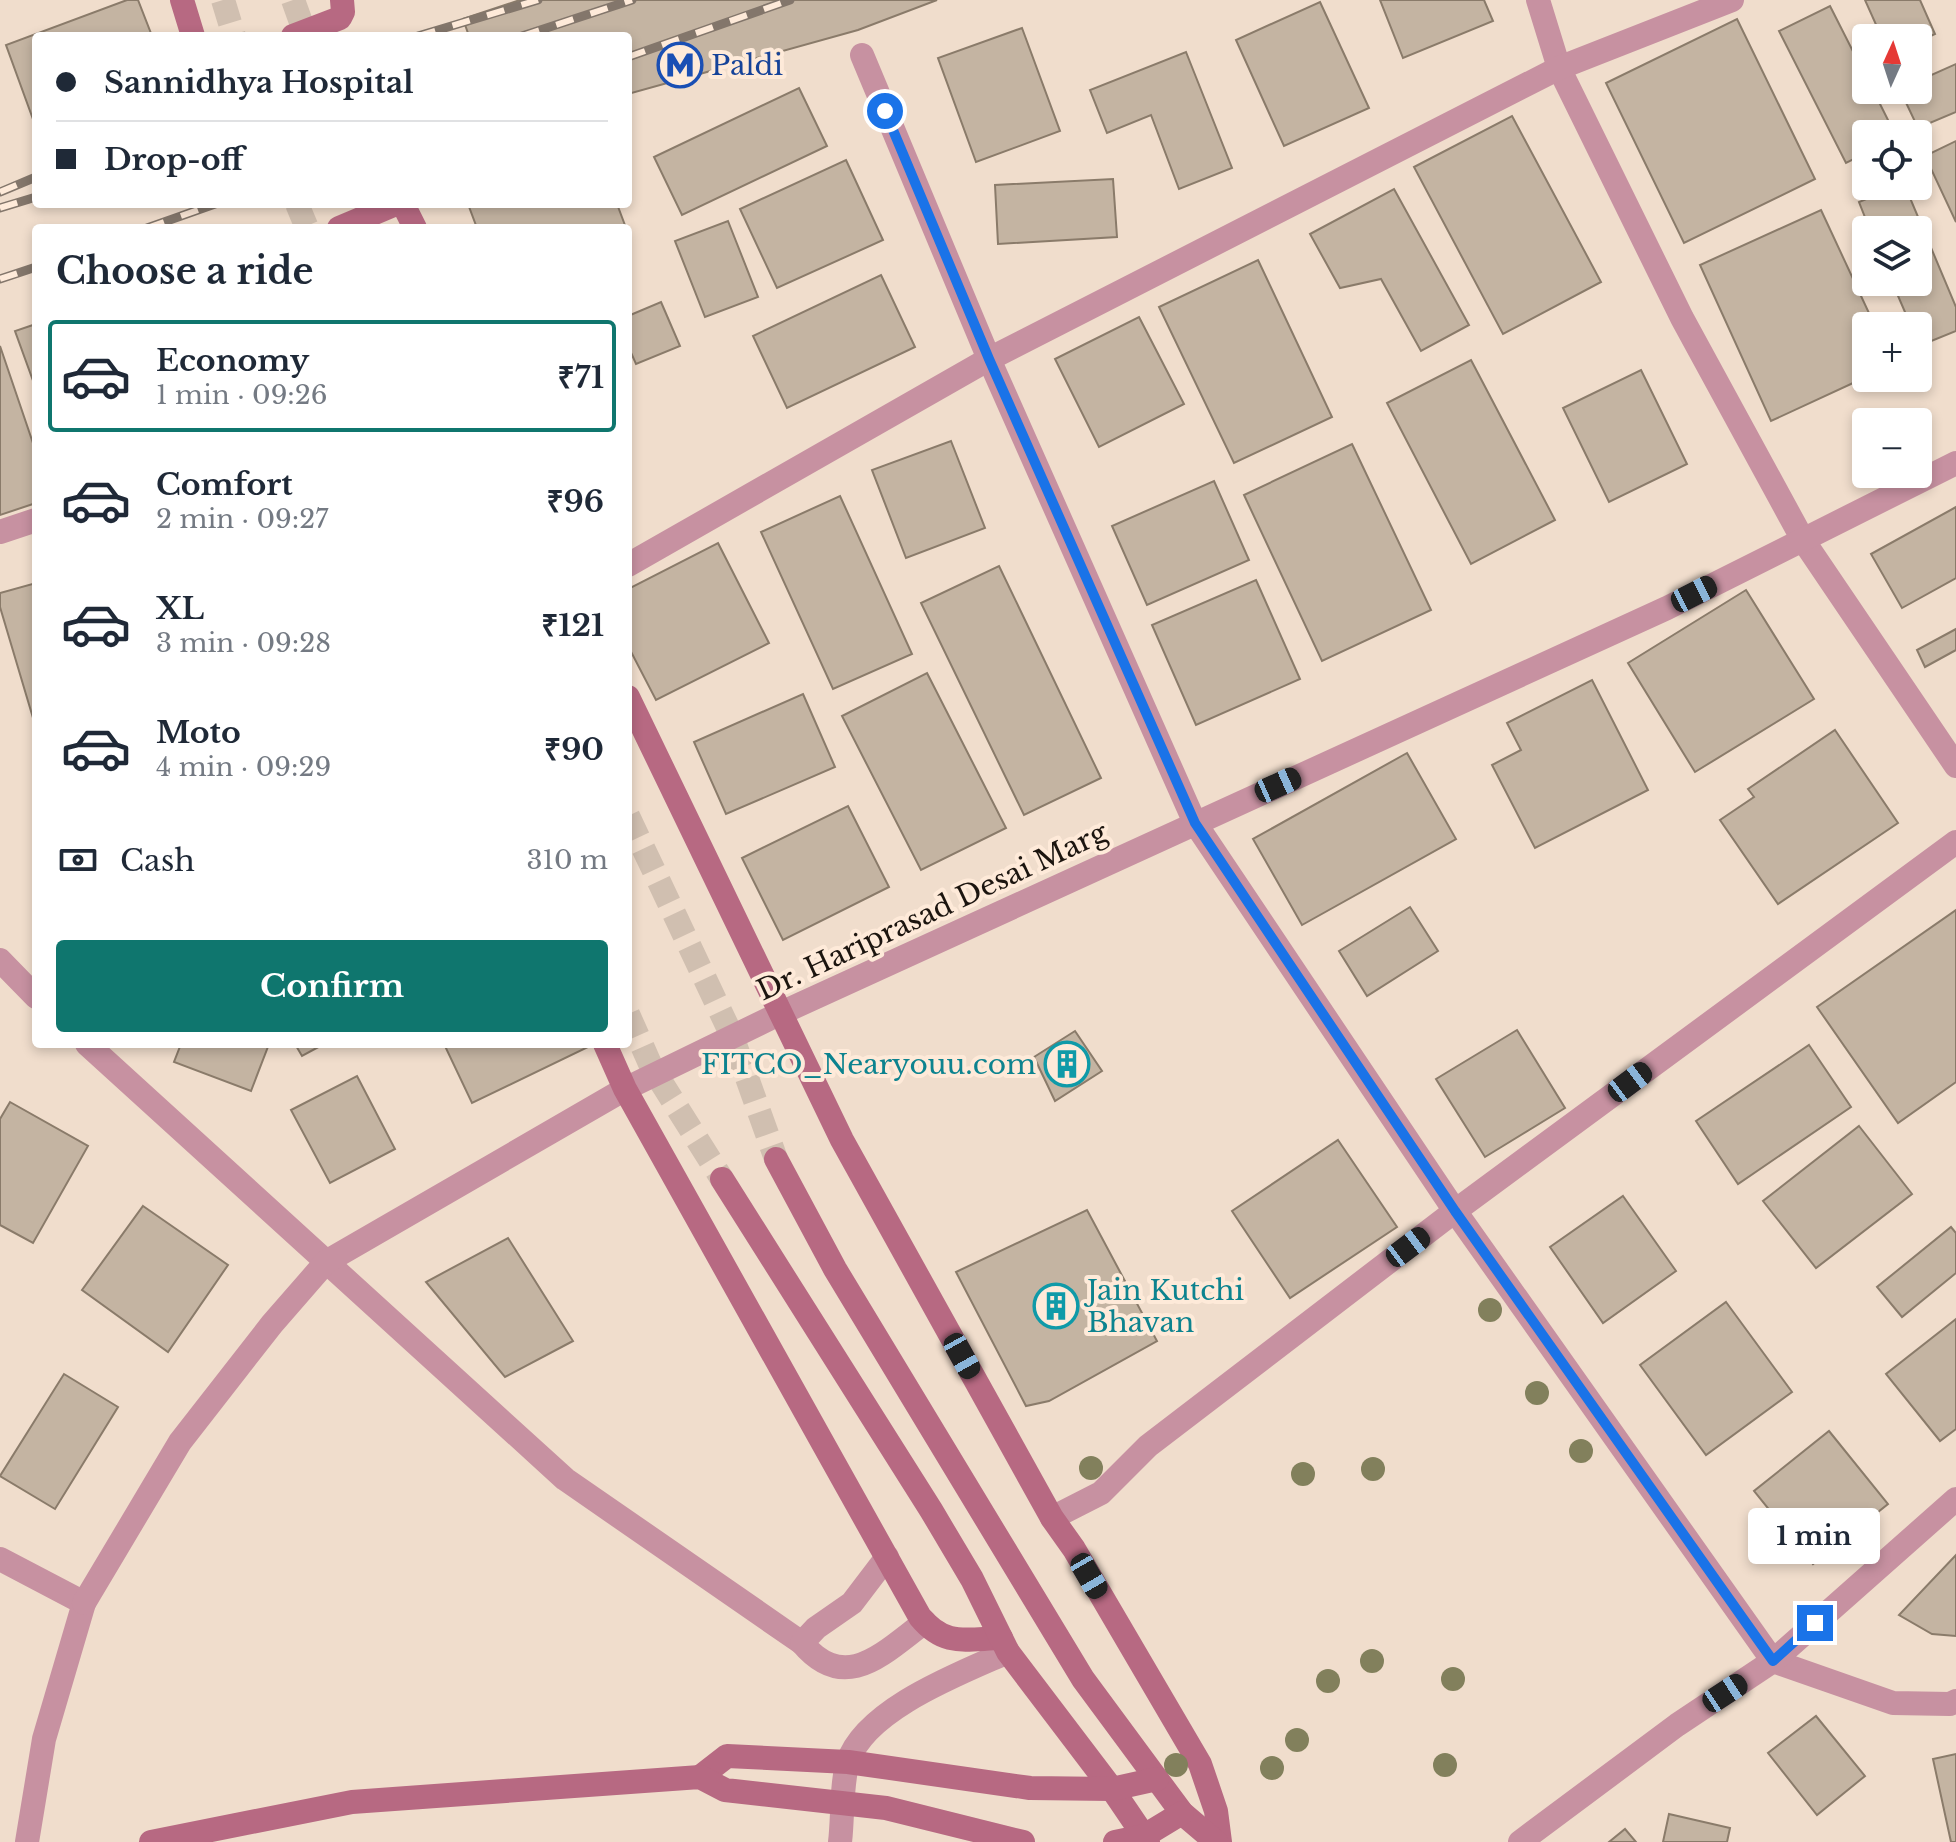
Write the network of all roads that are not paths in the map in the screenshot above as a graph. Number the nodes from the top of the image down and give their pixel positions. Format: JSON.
{"nodes":[{"id":1,"x":182,"y":0,"type":"edge"},
{"id":2,"x":342,"y":0,"type":"edge"},
{"id":3,"x":1538,"y":0,"type":"edge"},
{"id":4,"x":1732,"y":0,"type":"edge"},
{"id":5,"x":192,"y":32,"type":"edge"},
{"id":6,"x":303,"y":32,"type":"edge"},
{"id":7,"x":862,"y":55,"type":"dead end"},
{"id":8,"x":1559,"y":68,"type":"junction"},
{"id":9,"x":386,"y":208,"type":"edge"},
{"id":10,"x":348,"y":224,"type":"edge"},
{"id":11,"x":989,"y":359,"type":"junction"},
{"id":12,"x":1956,"y":463,"type":"edge"},
{"id":13,"x":32,"y":521,"type":"edge"},
{"id":14,"x":0,"y":532,"type":"edge"},
{"id":15,"x":1803,"y":540,"type":"junction"},
{"id":16,"x":632,"y":563,"type":"edge"},
{"id":17,"x":632,"y":705,"type":"edge"},
{"id":18,"x":1956,"y":766,"type":"edge"},
{"id":19,"x":1195,"y":823,"type":"junction"},
{"id":20,"x":1956,"y":842,"type":"edge"},
{"id":21,"x":0,"y":960,"type":"edge"},
{"id":22,"x":32,"y":993,"type":"edge"},
{"id":23,"x":779,"y":1014,"type":"junction"},
{"id":24,"x":91,"y":1048,"type":"edge"},
{"id":25,"x":607,"y":1048,"type":"edge"},
{"id":26,"x":625,"y":1089,"type":"junction"},
{"id":27,"x":776,"y":1159,"type":"tunnel mouth"},
{"id":28,"x":722,"y":1179,"type":"tunnel mouth"},
{"id":29,"x":1455,"y":1211,"type":"junction"},
{"id":30,"x":326,"y":1262,"type":"junction"},
{"id":31,"x":1956,"y":1499,"type":"edge"},
{"id":32,"x":1052,"y":1518,"type":"junction"},
{"id":33,"x":887,"y":1557,"type":"junction"},
{"id":34,"x":0,"y":1559,"type":"edge"},
{"id":35,"x":84,"y":1603,"type":"junction"},
{"id":36,"x":925,"y":1622,"type":"junction"},
{"id":37,"x":802,"y":1643,"type":"junction"},
{"id":38,"x":1004,"y":1645,"type":"junction"},
{"id":39,"x":1773,"y":1661,"type":"junction"},
{"id":40,"x":1956,"y":1701,"type":"edge"},
{"id":41,"x":848,"y":1762,"type":"junction"},
{"id":42,"x":700,"y":1777,"type":"junction"},
{"id":43,"x":1157,"y":1779,"type":"junction"},
{"id":44,"x":1112,"y":1789,"type":"junction"},
{"id":45,"x":844,"y":1804,"type":"junction"},
{"id":46,"x":1182,"y":1813,"type":"junction"},
{"id":47,"x":1146,"y":1839,"type":"edge"},
{"id":48,"x":27,"y":1842,"type":"edge"},
{"id":49,"x":151,"y":1842,"type":"edge"},
{"id":50,"x":840,"y":1842,"type":"edge"},
{"id":51,"x":1023,"y":1842,"type":"edge"},
{"id":52,"x":1115,"y":1842,"type":"edge"},
{"id":53,"x":1218,"y":1842,"type":"edge"},
{"id":54,"x":1520,"y":1842,"type":"edge"}],
"edges":[{"from":1,"to":5,"type":"street"},
{"from":2,"to":6,"type":"street"},
{"from":3,"to":8,"type":"street"},
{"from":4,"to":8,"type":"street"},
{"from":7,"to":11,"type":"street"},
{"from":8,"to":11,"type":"street"},
{"from":8,"to":15,"type":"street"},
{"from":9,"to":10,"type":"street"},
{"from":11,"to":16,"type":"street"},
{"from":11,"to":19,"type":"street"},
{"from":12,"to":15,"type":"street","name":"Dr. Hariprasad Desai Marg"},
{"from":13,"to":14,"type":"street"},
{"from":15,"to":18,"type":"street"},
{"from":15,"to":19,"type":"street","name":"Dr. Hariprasad Desai Marg"},
{"from":17,"to":23,"type":"street"},
{"from":19,"to":23,"type":"street","name":"Dr. Hariprasad Desai Marg"},
{"from":19,"to":29,"type":"street"},
{"from":20,"to":29,"type":"street"},
{"from":21,"to":22,"type":"street"},
{"from":23,"to":26,"type":"street","name":"Dr. Hariprasad Desai Marg"},
{"from":23,"to":32,"type":"street"},
{"from":24,"to":30,"type":"street"},
{"from":25,"to":26,"type":"street"},
{"from":26,"to":30,"type":"street","name":"Dr. Hariprasad Desai Marg"},
{"from":26,"to":33,"type":"street"},
{"from":27,"to":43,"type":"street"},
{"from":28,"to":38,"type":"street"},
{"from":29,"to":32,"type":"street"},
{"from":29,"to":39,"type":"street"},
{"from":30,"to":35,"type":"street","name":"Dr. Hariprasad Desai Marg"},
{"from":30,"to":37,"type":"street"},
{"from":31,"to":39,"type":"street"},
{"from":32,"to":53,"type":"street"},
{"from":33,"to":36,"type":"street"},
{"from":33,"to":37,"type":"street"},
{"from":34,"to":35,"type":"street"},
{"from":35,"to":48,"type":"street","name":"Dr. Hariprasad Desai Marg"},
{"from":36,"to":37,"type":"street"},
{"from":36,"to":38,"type":"street"},
{"from":38,"to":41,"type":"street"},
{"from":38,"to":44,"type":"street"},
{"from":39,"to":40,"type":"street"},
{"from":39,"to":54,"type":"street"},
{"from":41,"to":42,"type":"street"},
{"from":41,"to":44,"type":"street"},
{"from":41,"to":45,"type":"street"},
{"from":42,"to":45,"type":"street"},
{"from":42,"to":49,"type":"street"},
{"from":43,"to":44,"type":"street"},
{"from":43,"to":46,"type":"street"},
{"from":44,"to":47,"type":"street"},
{"from":45,"to":50,"type":"street"},
{"from":45,"to":51,"type":"street"},
{"from":46,"to":47,"type":"street"},
{"from":46,"to":53,"type":"street"},
{"from":47,"to":52,"type":"street"}]}
